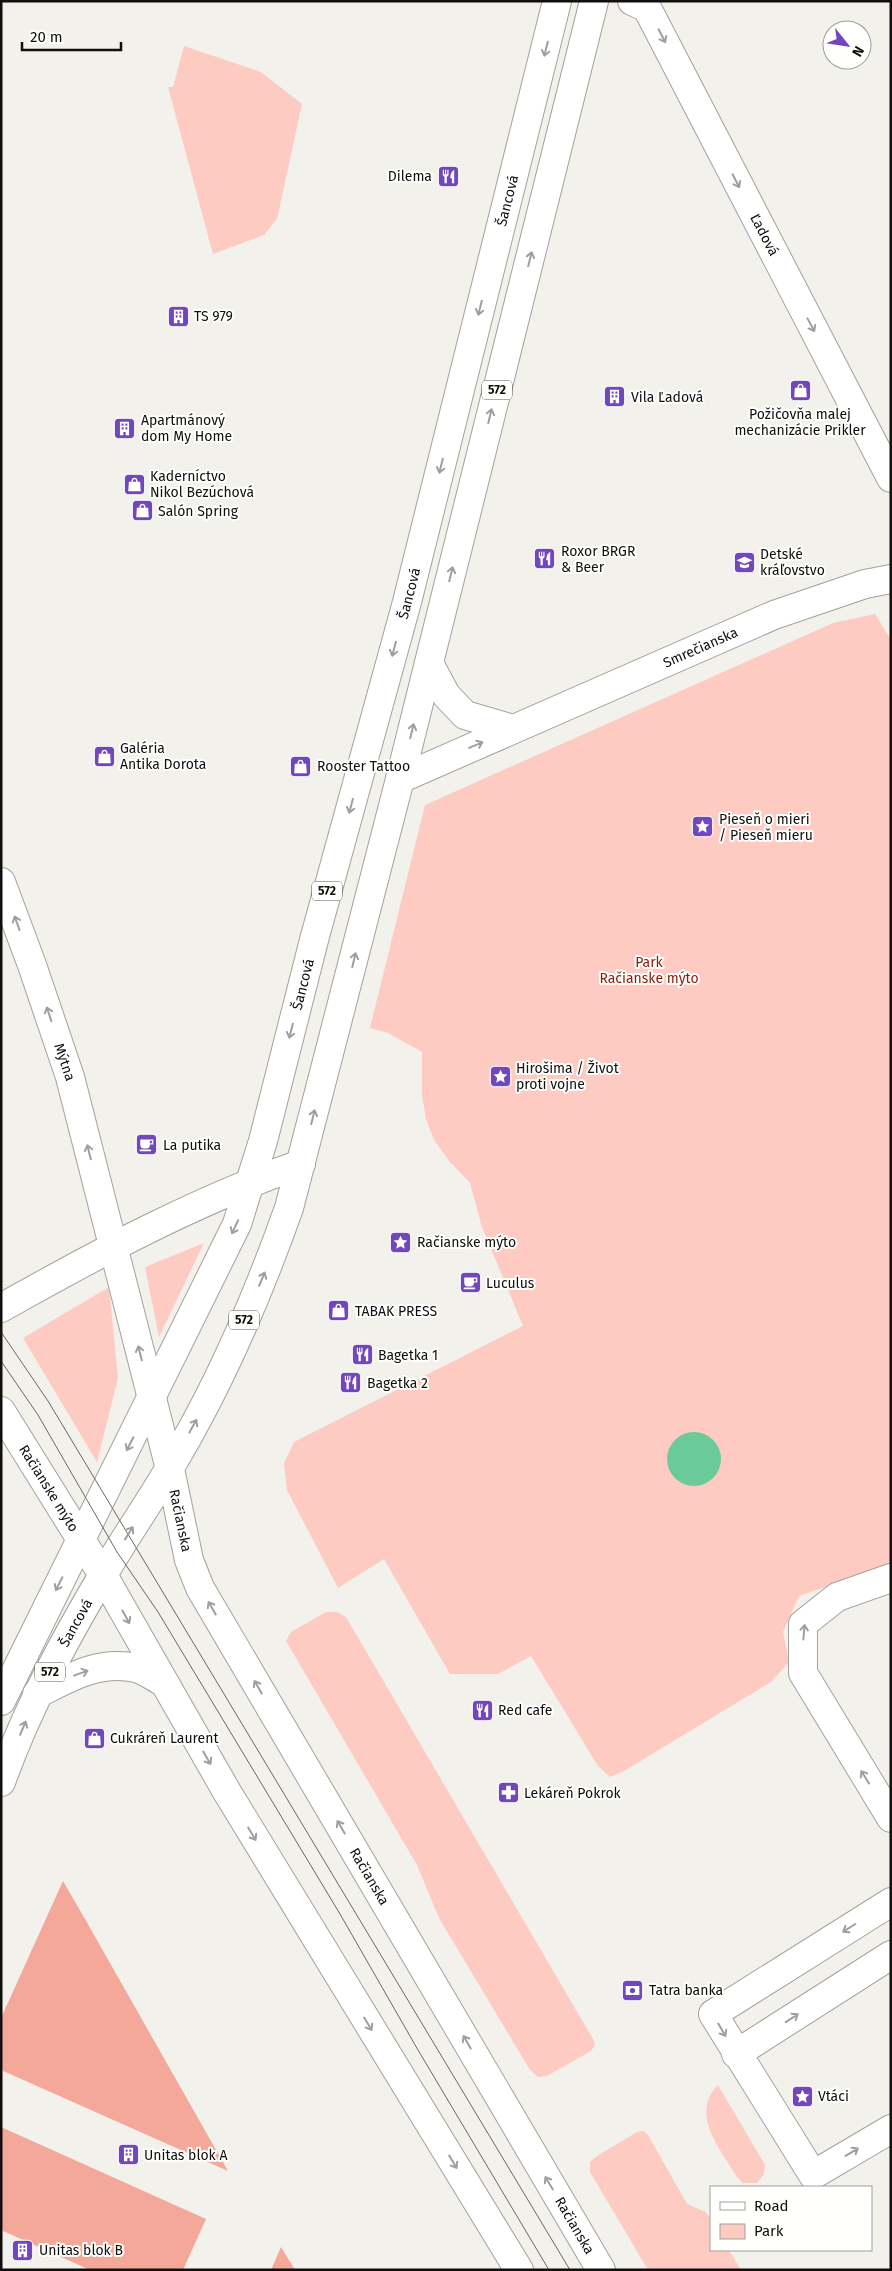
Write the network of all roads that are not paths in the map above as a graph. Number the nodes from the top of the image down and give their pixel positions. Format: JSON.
{"nodes":[{"id":1,"x":557,"y":1,"type":"edge"},
{"id":2,"x":594,"y":1,"type":"edge"},
{"id":3,"x":632,"y":1,"type":"edge"},
{"id":4,"x":891,"y":478,"type":"edge"},
{"id":5,"x":891,"y":579,"type":"edge"},
{"id":6,"x":429,"y":663,"type":"junction"},
{"id":7,"x":513,"y":729,"type":"junction"},
{"id":8,"x":400,"y":779,"type":"junction"},
{"id":9,"x":1,"y":882,"type":"edge"},
{"id":10,"x":300,"y":1164,"type":"junction"},
{"id":11,"x":252,"y":1181,"type":"junction"},
{"id":12,"x":114,"y":1248,"type":"junction"},
{"id":13,"x":2,"y":1307,"type":"edge"},
{"id":14,"x":152,"y":1400,"type":"junction"},
{"id":15,"x":1,"y":1411,"type":"edge"},
{"id":16,"x":170,"y":1469,"type":"junction"},
{"id":17,"x":81,"y":1541,"type":"junction"},
{"id":18,"x":103,"y":1575,"type":"junction"},
{"id":19,"x":891,"y":1578,"type":"edge"},
{"id":20,"x":164,"y":1682,"type":"junction"},
{"id":21,"x":37,"y":1694,"type":"junction"},
{"id":22,"x":1,"y":1701,"type":"edge"},
{"id":23,"x":1,"y":1782,"type":"edge"},
{"id":24,"x":891,"y":1818,"type":"edge"},
{"id":25,"x":891,"y":1902,"type":"edge"},
{"id":26,"x":891,"y":1955,"type":"edge"},
{"id":27,"x":736,"y":2054,"type":"junction"},
{"id":28,"x":891,"y":2129,"type":"edge"},
{"id":29,"x":518,"y":2270,"type":"edge"},
{"id":30,"x":601,"y":2270,"type":"edge"}],
"edges":[{"from":1,"to":11,"type":"main road","name":"Šancová","number":"572","one_way":true},
{"from":6,"to":2,"type":"main road","number":"572","one_way":true},
{"from":3,"to":4,"type":"main road","name":"Ľadová","one_way":true},
{"from":5,"to":7,"type":"main road","name":"Smrečianska"},
{"from":6,"to":7,"type":"main road"},
{"from":8,"to":6,"type":"main road","number":"572","one_way":true},
{"from":8,"to":7,"type":"main road","name":"Smrečianska","one_way":true},
{"from":10,"to":8,"type":"main road","number":"572","one_way":true},
{"from":12,"to":9,"type":"main road","name":"Mýtna","one_way":true},
{"from":10,"to":11,"type":"main road"},
{"from":16,"to":10,"type":"main road","number":"572","one_way":true},
{"from":11,"to":12,"type":"main road"},
{"from":11,"to":14,"type":"main road","name":"Račianske mýto","number":"572","one_way":true},
{"from":12,"to":13,"type":"main road"},
{"from":14,"to":12,"type":"main road","one_way":true},
{"from":14,"to":16,"type":"main road"},
{"from":14,"to":17,"type":"main road","name":"Račianske mýto","number":"572","one_way":true},
{"from":15,"to":17,"type":"main road","name":"Račianske mýto"},
{"from":18,"to":16,"type":"main road","number":"572","one_way":true},
{"from":30,"to":16,"type":"main road","name":"Račianska","one_way":true},
{"from":17,"to":18,"type":"main road","name":"Račianske mýto"},
{"from":17,"to":22,"type":"main road","number":"572","one_way":true},
{"from":18,"to":20,"type":"main road","one_way":true},
{"from":18,"to":21,"type":"main road","name":"Šancová","number":"572"},
{"from":24,"to":19,"type":"main road","one_way":true},
{"from":21,"to":20,"type":"main road","one_way":true},
{"from":20,"to":29,"type":"main road","one_way":true},
{"from":23,"to":21,"type":"main road","name":"Šancová","number":"572","one_way":true},
{"from":25,"to":27,"type":"main road","one_way":true},
{"from":27,"to":26,"type":"main road","one_way":true},
{"from":27,"to":28,"type":"main road","one_way":true}]}
